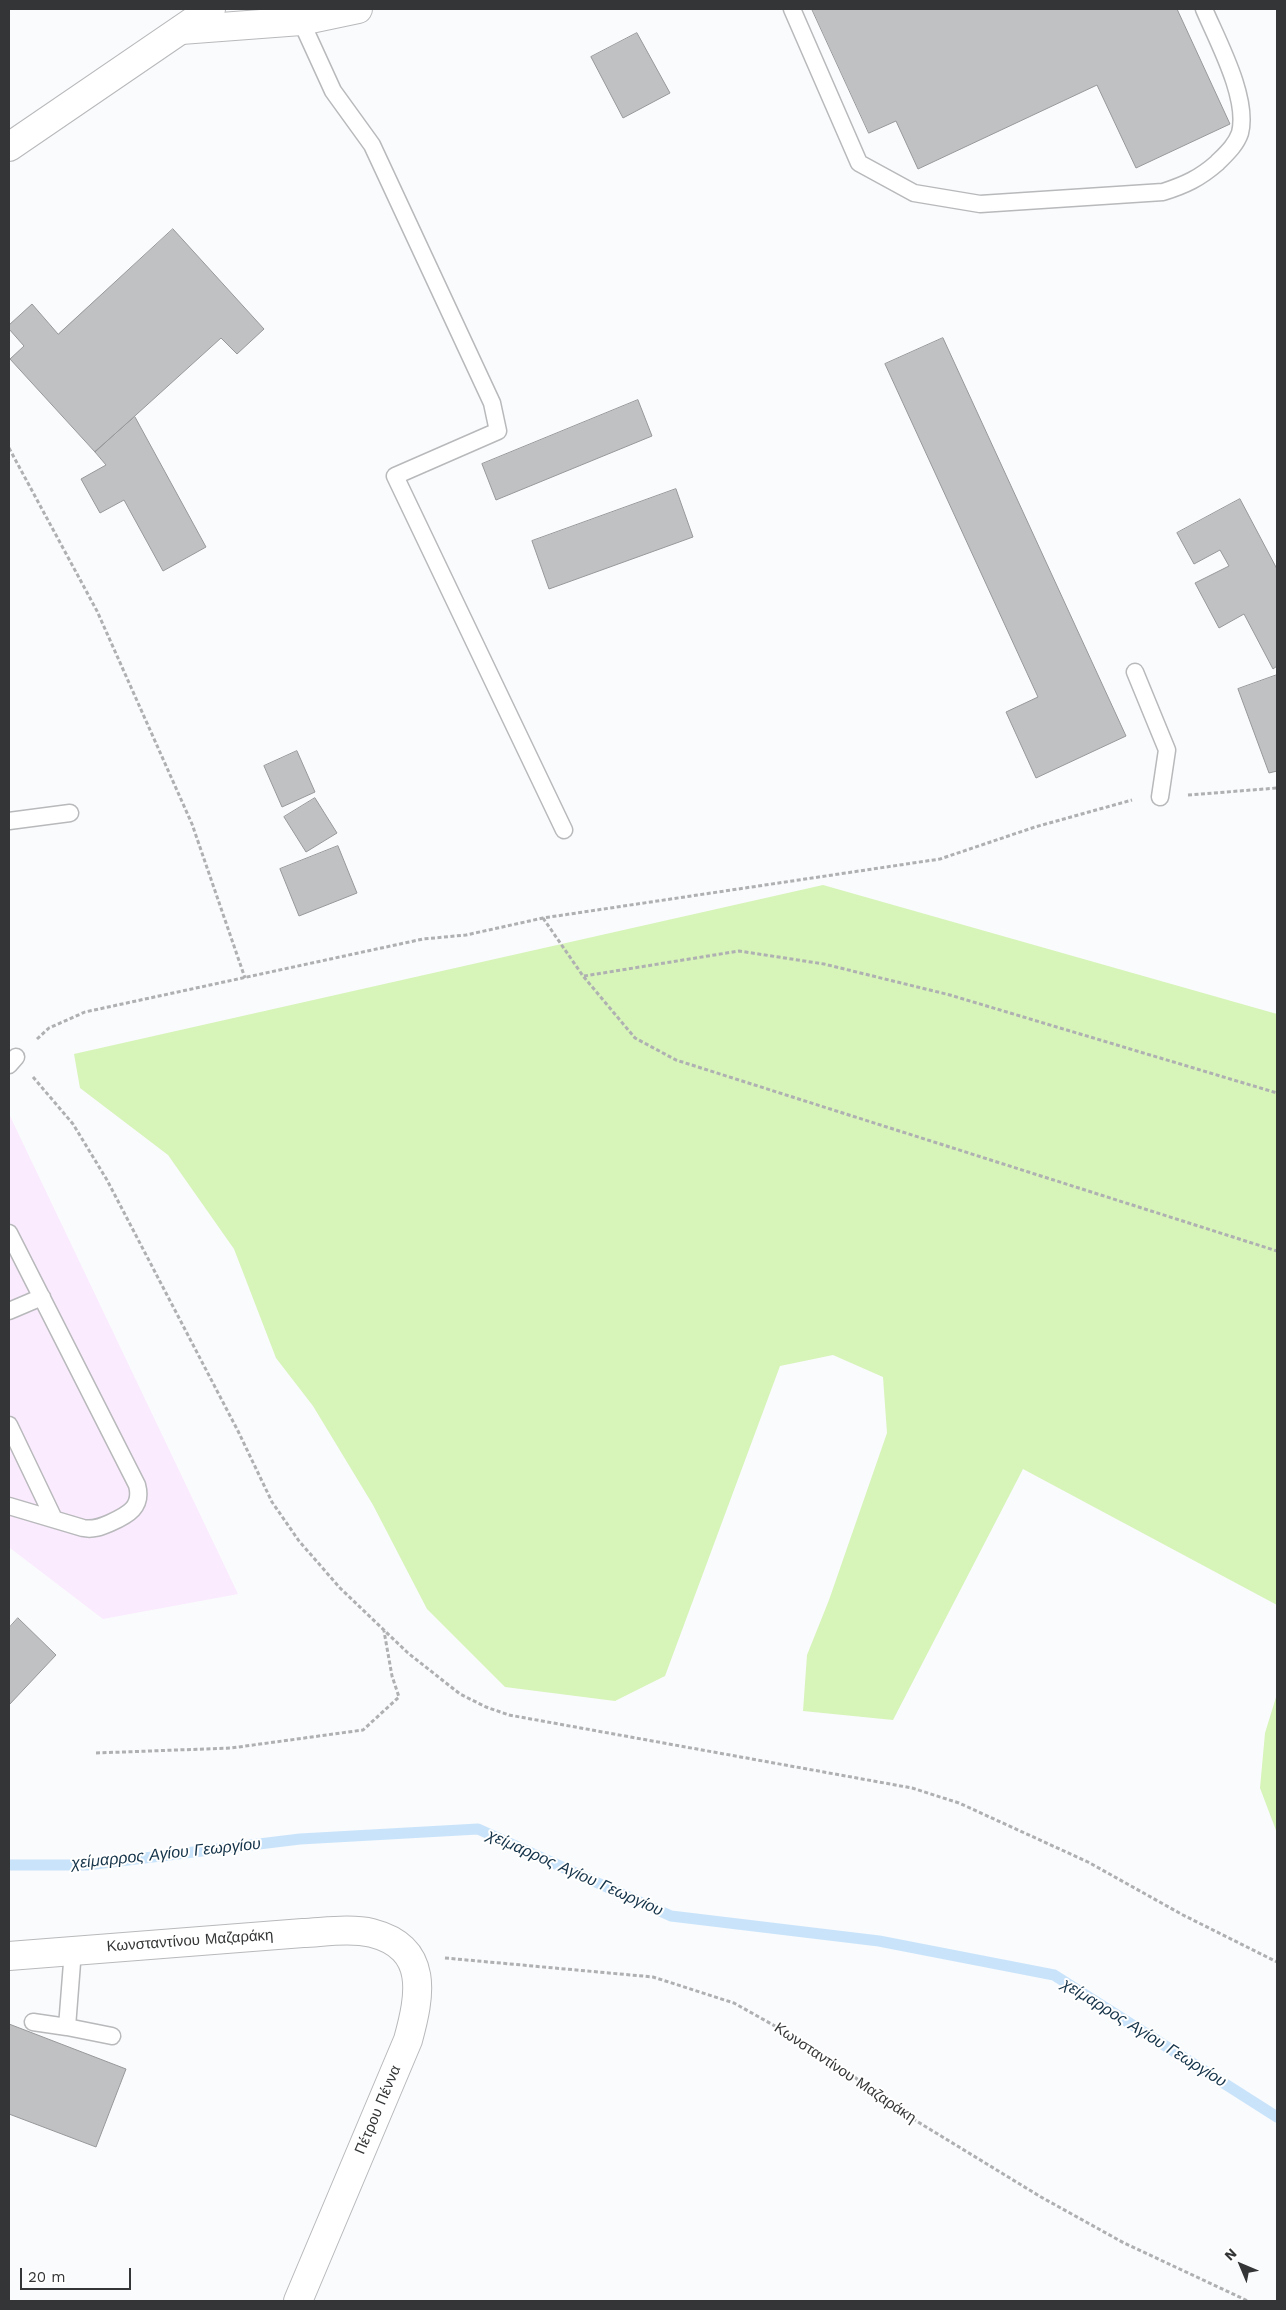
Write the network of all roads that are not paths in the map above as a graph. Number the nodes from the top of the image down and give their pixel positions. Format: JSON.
{"nodes":[{"id":1,"x":211,"y":9,"type":"edge"},
{"id":2,"x":358,"y":9,"type":"edge"},
{"id":3,"x":792,"y":9,"type":"edge"},
{"id":4,"x":1204,"y":9,"type":"edge"},
{"id":5,"x":301,"y":21,"type":"junction"},
{"id":6,"x":181,"y":30,"type":"junction"},
{"id":7,"x":9,"y":148,"type":"edge"},
{"id":8,"x":1135,"y":672,"type":"dead end"},
{"id":9,"x":1160,"y":797,"type":"road end"},
{"id":10,"x":70,"y":812,"type":"dead end"},
{"id":11,"x":9,"y":821,"type":"edge"},
{"id":12,"x":564,"y":830,"type":"dead end"},
{"id":13,"x":9,"y":1233,"type":"edge"},
{"id":14,"x":42,"y":1297,"type":"junction"},
{"id":15,"x":9,"y":1311,"type":"edge"},
{"id":16,"x":9,"y":1425,"type":"edge"},
{"id":17,"x":9,"y":1506,"type":"edge"},
{"id":18,"x":54,"y":1519,"type":"junction"},
{"id":19,"x":371,"y":1933,"type":"joint"},
{"id":20,"x":73,"y":1950,"type":"junction"},
{"id":21,"x":9,"y":1956,"type":"edge"},
{"id":22,"x":33,"y":2022,"type":"dead end"},
{"id":23,"x":67,"y":2027,"type":"junction"},
{"id":24,"x":112,"y":2036,"type":"dead end"},
{"id":25,"x":298,"y":2301,"type":"edge"}],
"edges":[{"from":1,"to":6,"type":"street"},
{"from":2,"to":5,"type":"street"},
{"from":3,"to":4,"type":"lane"},
{"from":5,"to":6,"type":"street"},
{"from":5,"to":12,"type":"lane"},
{"from":6,"to":7,"type":"street"},
{"from":8,"to":9,"type":"lane"},
{"from":10,"to":11,"type":"lane"},
{"from":13,"to":14,"type":"lane"},
{"from":14,"to":15,"type":"lane"},
{"from":14,"to":18,"type":"lane"},
{"from":16,"to":18,"type":"lane"},
{"from":17,"to":18,"type":"lane"},
{"from":19,"to":20,"type":"street","name":"Κωνσταντίνου Μαζαράκη"},
{"from":19,"to":25,"type":"street","name":"Πέτρου Πέννα"},
{"from":20,"to":21,"type":"street","name":"Κωνσταντίνου Μαζαράκη"},
{"from":20,"to":23,"type":"lane"},
{"from":22,"to":23,"type":"lane"},
{"from":23,"to":24,"type":"lane"}]}
